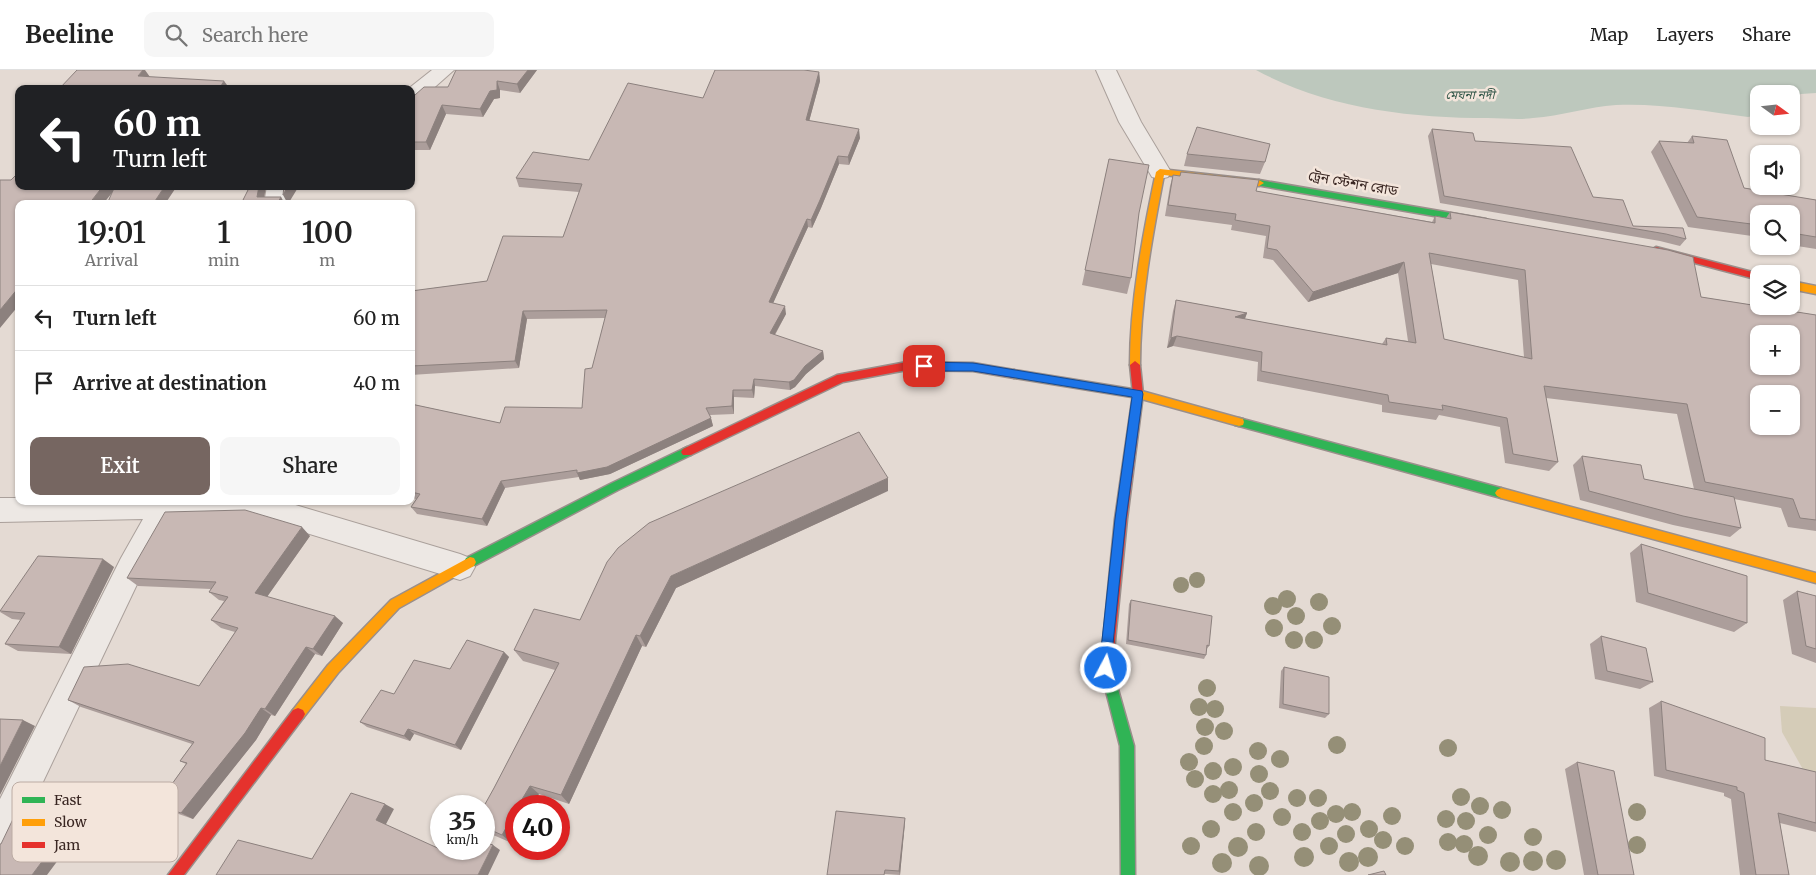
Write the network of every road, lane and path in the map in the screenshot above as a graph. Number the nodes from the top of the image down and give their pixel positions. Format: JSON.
{"nodes":[{"id":1,"x":444,"y":70,"type":"edge"},
{"id":2,"x":1106,"y":70,"type":"edge"},
{"id":3,"x":415,"y":94,"type":"edge"},
{"id":4,"x":1160,"y":172,"type":"junction"},
{"id":5,"x":1502,"y":224,"type":"edge"},
{"id":6,"x":1642,"y":248,"type":"edge"},
{"id":7,"x":1750,"y":275,"type":"edge"},
{"id":8,"x":1800,"y":287,"type":"edge"},
{"id":9,"x":1816,"y":290,"type":"edge"},
{"id":10,"x":1138,"y":394,"type":"junction"},
{"id":11,"x":140,"y":505,"type":"edge"},
{"id":12,"x":167,"y":505,"type":"edge"},
{"id":13,"x":254,"y":505,"type":"edge"},
{"id":14,"x":0,"y":510,"type":"edge"},
{"id":15,"x":460,"y":567,"type":"junction"},
{"id":16,"x":1816,"y":578,"type":"edge"},
{"id":17,"x":26,"y":782,"type":"edge"},
{"id":18,"x":12,"y":810,"type":"edge"},
{"id":19,"x":0,"y":835,"type":"edge"},
{"id":20,"x":175,"y":875,"type":"edge"},
{"id":21,"x":1128,"y":875,"type":"edge"}],
"edges":[{"from":1,"to":3,"type":"street"},
{"from":2,"to":4,"type":"street"},
{"from":4,"to":5,"type":"street","name":"ট্রেন স্টেশন রোড"},
{"from":4,"to":10,"type":"street"},
{"from":6,"to":7,"type":"street"},
{"from":8,"to":9,"type":"street"},
{"from":10,"to":15,"type":"street"},
{"from":10,"to":16,"type":"street"},
{"from":10,"to":21,"type":"street"},
{"from":11,"to":14,"type":"street"},
{"from":12,"to":17,"type":"street"},
{"from":13,"to":15,"type":"street"},
{"from":15,"to":20,"type":"street"},
{"from":18,"to":19,"type":"street"}]}
